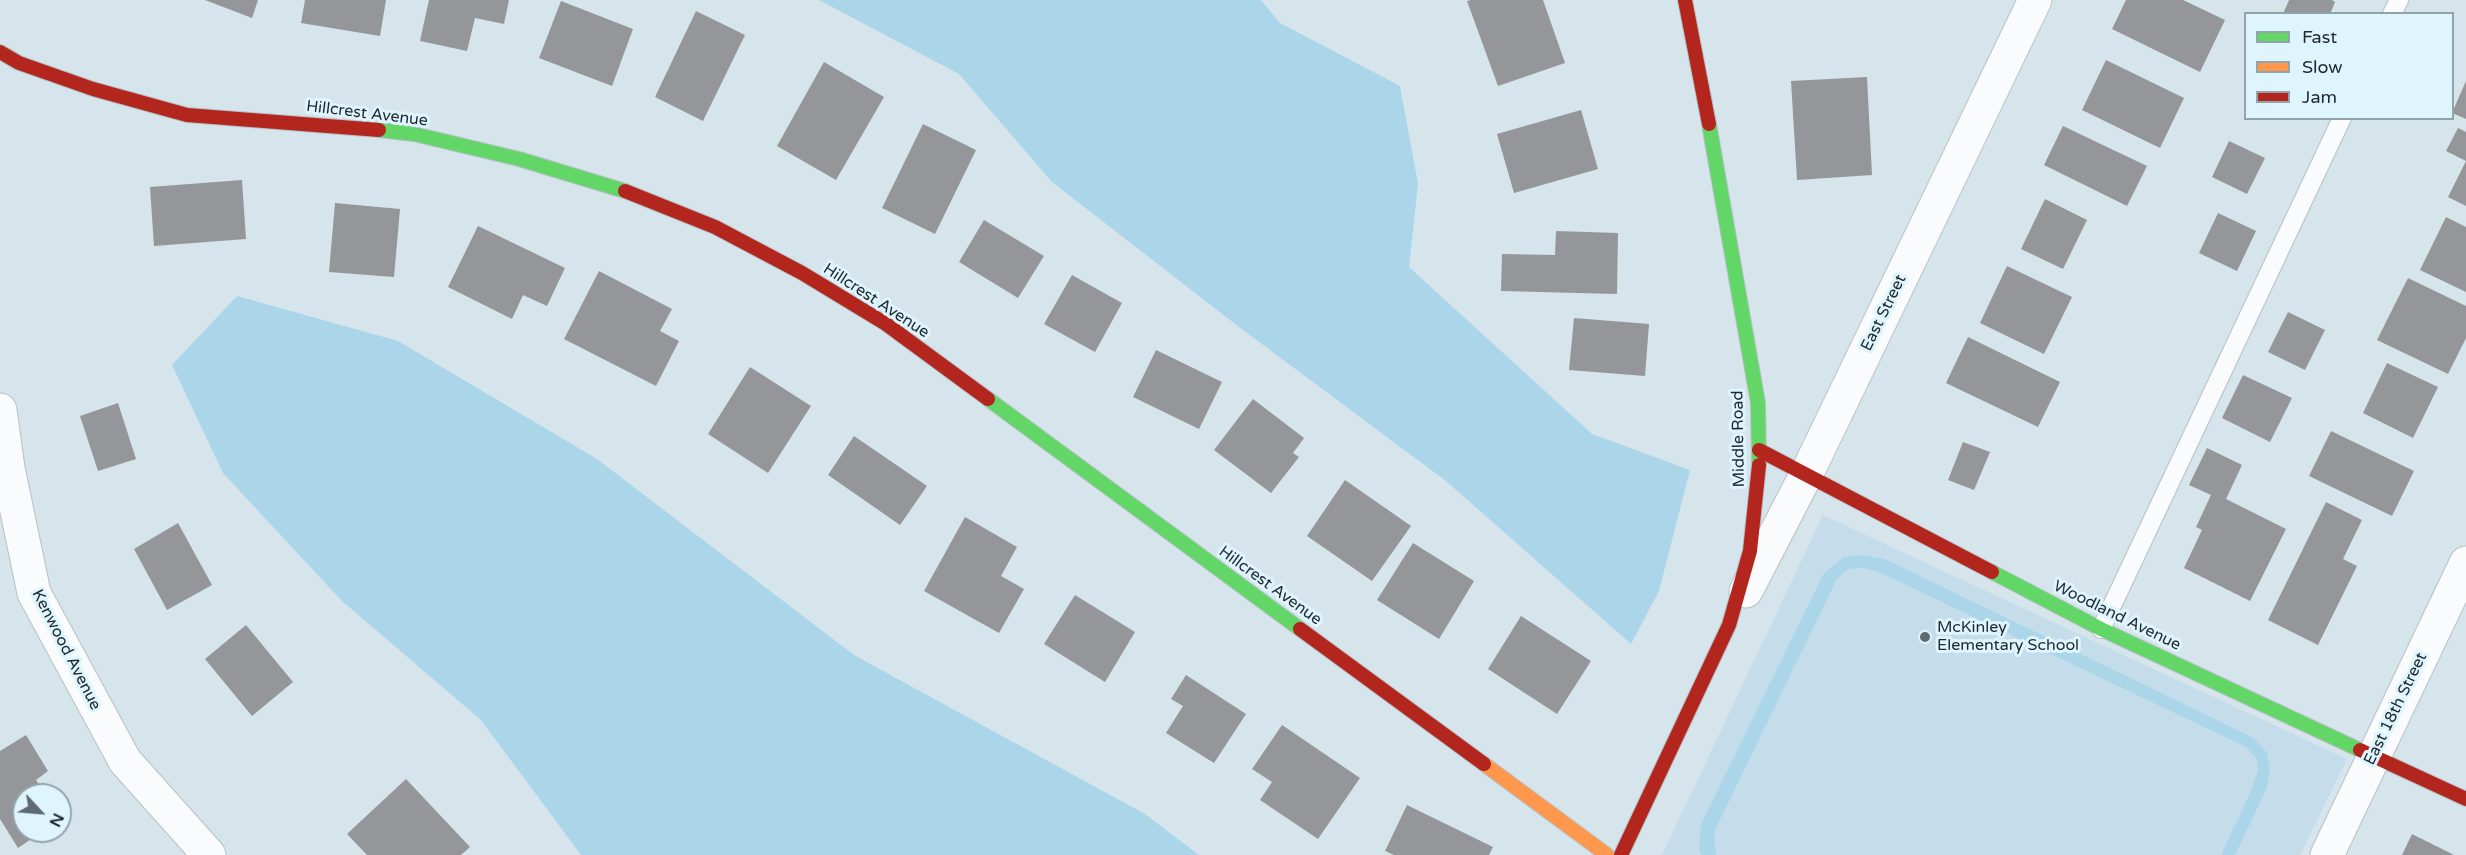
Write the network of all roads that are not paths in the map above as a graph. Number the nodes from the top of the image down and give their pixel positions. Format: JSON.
{"nodes":[{"id":1,"x":1684,"y":0,"type":"edge"},
{"id":2,"x":2035,"y":0,"type":"edge"},
{"id":3,"x":0,"y":52,"type":"edge"},
{"id":4,"x":2342,"y":120,"type":"edge"},
{"id":5,"x":0,"y":410,"type":"edge"},
{"id":6,"x":1759,"y":450,"type":"junction"},
{"id":7,"x":1807,"y":473,"type":"junction"},
{"id":8,"x":2466,"y":563,"type":"edge"},
{"id":9,"x":1729,"y":625,"type":"junction"},
{"id":10,"x":2101,"y":629,"type":"junction"},
{"id":11,"x":2373,"y":756,"type":"junction"},
{"id":12,"x":2466,"y":799,"type":"edge"},
{"id":13,"x":209,"y":855,"type":"edge"},
{"id":14,"x":1607,"y":855,"type":"edge"},
{"id":15,"x":1620,"y":855,"type":"edge"},
{"id":16,"x":2327,"y":855,"type":"edge"}],
"edges":[{"from":1,"to":6,"type":"street","name":"Middle Road"},
{"from":2,"to":7,"type":"street","name":"East Street"},
{"from":3,"to":14,"type":"street","name":"Hillcrest Avenue"},
{"from":4,"to":10,"type":"lane"},
{"from":5,"to":13,"type":"street","name":"Kenwood Avenue"},
{"from":6,"to":7,"type":"street","name":"Woodland Avenue"},
{"from":6,"to":9,"type":"street","name":"Middle Road"},
{"from":7,"to":9,"type":"street","name":"East Street"},
{"from":7,"to":10,"type":"street","name":"Woodland Avenue"},
{"from":8,"to":11,"type":"street","name":"East 18th Street"},
{"from":9,"to":15,"type":"street","name":"Middle Road"},
{"from":10,"to":11,"type":"street","name":"Woodland Avenue"},
{"from":11,"to":12,"type":"street","name":"Woodland Avenue"},
{"from":11,"to":16,"type":"street","name":"East 18th Street"}]}
